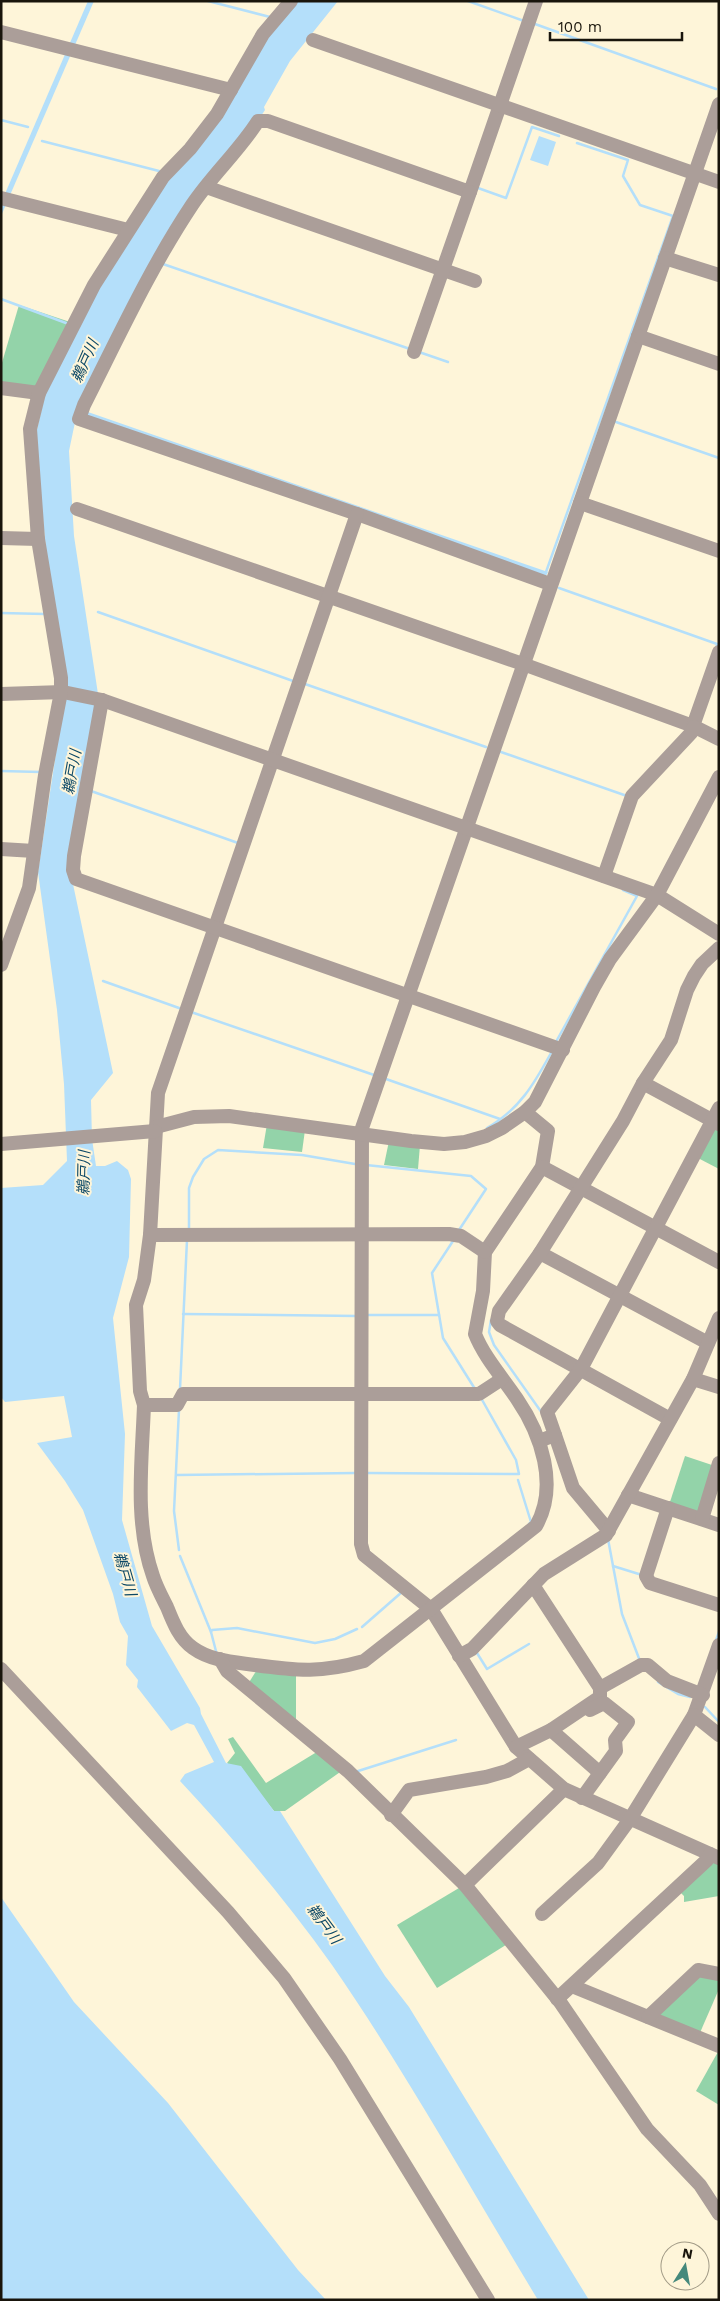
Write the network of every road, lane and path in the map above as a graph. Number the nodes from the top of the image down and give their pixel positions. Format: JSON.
{"nodes":[{"id":1,"x":291,"y":1,"type":"edge"},
{"id":2,"x":536,"y":1,"type":"edge"},
{"id":3,"x":1,"y":32,"type":"edge"},
{"id":4,"x":313,"y":40,"type":"dead end"},
{"id":5,"x":231,"y":90,"type":"junction"},
{"id":6,"x":719,"y":104,"type":"edge"},
{"id":7,"x":500,"y":105,"type":"junction"},
{"id":8,"x":694,"y":174,"type":"junction"},
{"id":9,"x":719,"y":182,"type":"edge"},
{"id":10,"x":206,"y":187,"type":"junction"},
{"id":11,"x":470,"y":192,"type":"junction"},
{"id":12,"x":6,"y":199,"type":"edge"},
{"id":13,"x":128,"y":230,"type":"junction"},
{"id":14,"x":665,"y":258,"type":"junction"},
{"id":15,"x":443,"y":269,"type":"junction"},
{"id":16,"x":719,"y":275,"type":"edge"},
{"id":17,"x":475,"y":280,"type":"dead end"},
{"id":18,"x":638,"y":336,"type":"junction"},
{"id":19,"x":414,"y":352,"type":"dead end"},
{"id":20,"x":719,"y":364,"type":"edge"},
{"id":21,"x":1,"y":388,"type":"edge"},
{"id":22,"x":39,"y":394,"type":"junction"},
{"id":23,"x":580,"y":503,"type":"junction"},
{"id":24,"x":77,"y":509,"type":"dead end"},
{"id":25,"x":357,"y":514,"type":"junction"},
{"id":26,"x":1,"y":538,"type":"edge"},
{"id":27,"x":38,"y":539,"type":"junction"},
{"id":28,"x":719,"y":551,"type":"edge"},
{"id":29,"x":550,"y":584,"type":"junction"},
{"id":30,"x":328,"y":597,"type":"junction"},
{"id":31,"x":719,"y":652,"type":"edge"},
{"id":32,"x":523,"y":664,"type":"junction"},
{"id":33,"x":62,"y":692,"type":"junction"},
{"id":34,"x":1,"y":694,"type":"edge"},
{"id":35,"x":102,"y":700,"type":"junction"},
{"id":36,"x":693,"y":727,"type":"junction"},
{"id":37,"x":719,"y":739,"type":"edge"},
{"id":38,"x":273,"y":760,"type":"junction"},
{"id":39,"x":719,"y":777,"type":"edge"},
{"id":40,"x":467,"y":828,"type":"junction"},
{"id":41,"x":1,"y":849,"type":"edge"},
{"id":42,"x":34,"y":850,"type":"junction"},
{"id":43,"x":604,"y":876,"type":"junction"},
{"id":44,"x":657,"y":894,"type":"junction"},
{"id":45,"x":214,"y":927,"type":"junction"},
{"id":46,"x":719,"y":934,"type":"edge"},
{"id":47,"x":719,"y":948,"type":"edge"},
{"id":48,"x":1,"y":965,"type":"edge"},
{"id":49,"x":409,"y":996,"type":"junction"},
{"id":50,"x":562,"y":1050,"type":"junction"},
{"id":51,"x":643,"y":1083,"type":"junction"},
{"id":52,"x":719,"y":1108,"type":"edge"},
{"id":53,"x":525,"y":1112,"type":"junction"},
{"id":54,"x":715,"y":1123,"type":"edge"},
{"id":55,"x":156,"y":1129,"type":"junction"},
{"id":56,"x":362,"y":1135,"type":"junction"},
{"id":57,"x":1,"y":1144,"type":"edge"},
{"id":58,"x":542,"y":1167,"type":"junction"},
{"id":59,"x":582,"y":1187,"type":"junction"},
{"id":60,"x":655,"y":1228,"type":"junction"},
{"id":61,"x":150,"y":1234,"type":"junction"},
{"id":62,"x":362,"y":1234,"type":"junction"},
{"id":63,"x":485,"y":1252,"type":"junction"},
{"id":64,"x":540,"y":1253,"type":"junction"},
{"id":65,"x":719,"y":1262,"type":"edge"},
{"id":66,"x":619,"y":1296,"type":"junction"},
{"id":67,"x":719,"y":1318,"type":"edge"},
{"id":68,"x":708,"y":1343,"type":"junction"},
{"id":69,"x":581,"y":1369,"type":"junction"},
{"id":70,"x":502,"y":1379,"type":"junction"},
{"id":71,"x":693,"y":1379,"type":"junction"},
{"id":72,"x":719,"y":1387,"type":"edge"},
{"id":73,"x":361,"y":1393,"type":"junction"},
{"id":74,"x":144,"y":1405,"type":"junction"},
{"id":75,"x":670,"y":1419,"type":"junction"},
{"id":76,"x":555,"y":1435,"type":"junction"},
{"id":77,"x":539,"y":1441,"type":"junction"},
{"id":78,"x":719,"y":1463,"type":"edge"},
{"id":79,"x":628,"y":1495,"type":"junction"},
{"id":80,"x":668,"y":1508,"type":"junction"},
{"id":81,"x":702,"y":1519,"type":"junction"},
{"id":82,"x":719,"y":1524,"type":"edge"},
{"id":83,"x":609,"y":1531,"type":"junction"},
{"id":84,"x":533,"y":1585,"type":"junction"},
{"id":85,"x":719,"y":1605,"type":"edge"},
{"id":86,"x":431,"y":1609,"type":"junction"},
{"id":87,"x":719,"y":1644,"type":"edge"},
{"id":88,"x":459,"y":1656,"type":"junction"},
{"id":89,"x":220,"y":1660,"type":"junction"},
{"id":90,"x":1,"y":1669,"type":"edge"},
{"id":91,"x":600,"y":1688,"type":"junction"},
{"id":92,"x":702,"y":1695,"type":"junction"},
{"id":93,"x":694,"y":1715,"type":"junction"},
{"id":94,"x":553,"y":1728,"type":"junction"},
{"id":95,"x":719,"y":1735,"type":"edge"},
{"id":96,"x":516,"y":1747,"type":"junction"},
{"id":97,"x":529,"y":1759,"type":"junction"},
{"id":98,"x":600,"y":1773,"type":"junction"},
{"id":99,"x":564,"y":1789,"type":"junction"},
{"id":100,"x":582,"y":1798,"type":"junction"},
{"id":101,"x":391,"y":1815,"type":"junction"},
{"id":102,"x":630,"y":1819,"type":"junction"},
{"id":103,"x":715,"y":1856,"type":"edge"},
{"id":104,"x":465,"y":1885,"type":"junction"},
{"id":105,"x":542,"y":1914,"type":"dead end"},
{"id":106,"x":719,"y":1974,"type":"edge"},
{"id":107,"x":572,"y":1986,"type":"junction"},
{"id":108,"x":557,"y":1999,"type":"junction"},
{"id":109,"x":648,"y":2017,"type":"junction"},
{"id":110,"x":719,"y":2046,"type":"edge"},
{"id":111,"x":719,"y":2214,"type":"edge"},
{"id":112,"x":488,"y":2300,"type":"edge"}],
"edges":[{"from":1,"to":5,"type":"street"},
{"from":2,"to":7,"type":"street"},
{"from":3,"to":5,"type":"street"},
{"from":4,"to":7,"type":"street"},
{"from":5,"to":13,"type":"street"},
{"from":6,"to":8,"type":"street"},
{"from":7,"to":8,"type":"street"},
{"from":7,"to":11,"type":"street"},
{"from":8,"to":9,"type":"street"},
{"from":8,"to":14,"type":"street"},
{"from":10,"to":11,"type":"street"},
{"from":10,"to":15,"type":"street"},
{"from":10,"to":25,"type":"street"},
{"from":11,"to":15,"type":"street"},
{"from":12,"to":13,"type":"street"},
{"from":13,"to":22,"type":"street"},
{"from":14,"to":16,"type":"street"},
{"from":14,"to":18,"type":"street"},
{"from":15,"to":17,"type":"street"},
{"from":15,"to":19,"type":"street"},
{"from":18,"to":20,"type":"street"},
{"from":18,"to":23,"type":"street"},
{"from":21,"to":22,"type":"street"},
{"from":22,"to":27,"type":"street"},
{"from":23,"to":28,"type":"street"},
{"from":23,"to":29,"type":"street"},
{"from":24,"to":30,"type":"street"},
{"from":25,"to":29,"type":"street"},
{"from":25,"to":30,"type":"street"},
{"from":26,"to":27,"type":"street"},
{"from":27,"to":33,"type":"street"},
{"from":29,"to":32,"type":"street"},
{"from":30,"to":32,"type":"street"},
{"from":30,"to":38,"type":"street"},
{"from":31,"to":36,"type":"street"},
{"from":32,"to":36,"type":"street"},
{"from":32,"to":40,"type":"street"},
{"from":33,"to":34,"type":"street"},
{"from":33,"to":35,"type":"street"},
{"from":33,"to":42,"type":"street"},
{"from":35,"to":38,"type":"street"},
{"from":35,"to":45,"type":"street"},
{"from":36,"to":37,"type":"street"},
{"from":36,"to":43,"type":"street"},
{"from":38,"to":40,"type":"street"},
{"from":38,"to":45,"type":"street"},
{"from":39,"to":44,"type":"street"},
{"from":40,"to":43,"type":"street"},
{"from":40,"to":49,"type":"street"},
{"from":41,"to":42,"type":"street"},
{"from":42,"to":48,"type":"street"},
{"from":43,"to":44,"type":"street"},
{"from":44,"to":46,"type":"street"},
{"from":44,"to":50,"type":"street"},
{"from":45,"to":49,"type":"street"},
{"from":45,"to":55,"type":"street"},
{"from":47,"to":51,"type":"street"},
{"from":49,"to":50,"type":"street"},
{"from":49,"to":56,"type":"street"},
{"from":50,"to":53,"type":"street"},
{"from":51,"to":54,"type":"street"},
{"from":51,"to":59,"type":"street"},
{"from":52,"to":54,"type":"street"},
{"from":53,"to":56,"type":"street"},
{"from":53,"to":58,"type":"street"},
{"from":54,"to":60,"type":"street"},
{"from":55,"to":56,"type":"street"},
{"from":55,"to":57,"type":"street"},
{"from":55,"to":61,"type":"street"},
{"from":56,"to":62,"type":"street"},
{"from":58,"to":59,"type":"street"},
{"from":58,"to":63,"type":"street"},
{"from":59,"to":60,"type":"street"},
{"from":59,"to":64,"type":"street"},
{"from":60,"to":65,"type":"street"},
{"from":60,"to":66,"type":"street"},
{"from":61,"to":62,"type":"street"},
{"from":61,"to":74,"type":"street"},
{"from":62,"to":63,"type":"street"},
{"from":62,"to":73,"type":"street"},
{"from":63,"to":70,"type":"street"},
{"from":64,"to":66,"type":"street"},
{"from":64,"to":69,"type":"street"},
{"from":66,"to":68,"type":"street"},
{"from":66,"to":69,"type":"street"},
{"from":67,"to":68,"type":"street"},
{"from":68,"to":71,"type":"street"},
{"from":69,"to":75,"type":"street"},
{"from":69,"to":76,"type":"street"},
{"from":70,"to":73,"type":"street"},
{"from":70,"to":77,"type":"street"},
{"from":71,"to":72,"type":"street"},
{"from":71,"to":75,"type":"street"},
{"from":73,"to":74,"type":"street"},
{"from":73,"to":86,"type":"street"},
{"from":74,"to":89,"type":"street"},
{"from":75,"to":79,"type":"street"},
{"from":76,"to":77,"type":"street"},
{"from":76,"to":83,"type":"street"},
{"from":77,"to":86,"type":"street"},
{"from":78,"to":81,"type":"street"},
{"from":79,"to":80,"type":"street"},
{"from":79,"to":83,"type":"street"},
{"from":80,"to":81,"type":"street"},
{"from":80,"to":85,"type":"street"},
{"from":81,"to":82,"type":"street"},
{"from":83,"to":84,"type":"street"},
{"from":84,"to":88,"type":"street"},
{"from":84,"to":91,"type":"street"},
{"from":86,"to":88,"type":"street"},
{"from":86,"to":89,"type":"street"},
{"from":87,"to":92,"type":"street"},
{"from":88,"to":96,"type":"street"},
{"from":89,"to":101,"type":"street"},
{"from":90,"to":112,"type":"street"},
{"from":91,"to":92,"type":"street"},
{"from":91,"to":94,"type":"street"},
{"from":92,"to":93,"type":"street"},
{"from":93,"to":95,"type":"street"},
{"from":93,"to":102,"type":"street"},
{"from":94,"to":96,"type":"street"},
{"from":94,"to":98,"type":"street"},
{"from":94,"to":98,"type":"street"},
{"from":96,"to":97,"type":"street"},
{"from":97,"to":99,"type":"street"},
{"from":97,"to":101,"type":"street"},
{"from":98,"to":100,"type":"street"},
{"from":99,"to":100,"type":"street"},
{"from":99,"to":104,"type":"street"},
{"from":100,"to":102,"type":"street"},
{"from":101,"to":104,"type":"street"},
{"from":102,"to":103,"type":"street"},
{"from":102,"to":105,"type":"street"},
{"from":103,"to":107,"type":"street"},
{"from":104,"to":108,"type":"street"},
{"from":106,"to":109,"type":"street"},
{"from":107,"to":108,"type":"street"},
{"from":107,"to":109,"type":"street"},
{"from":108,"to":111,"type":"street"},
{"from":109,"to":110,"type":"street"}]}
